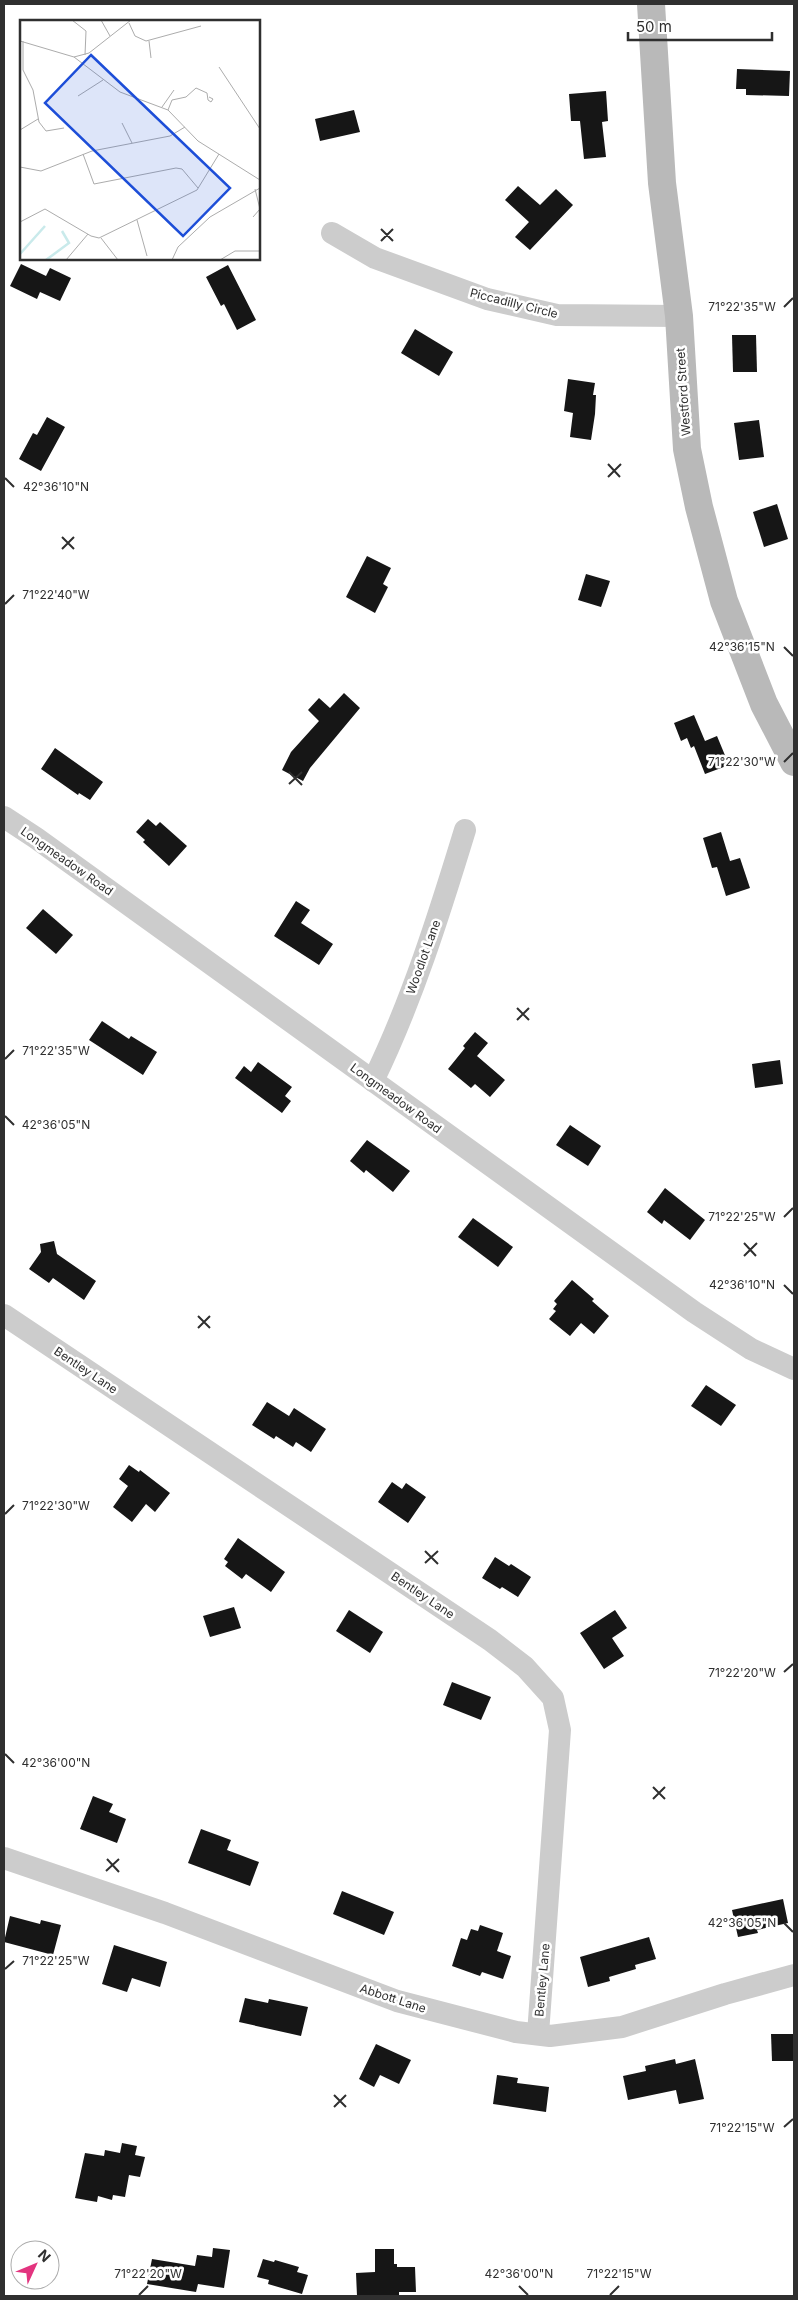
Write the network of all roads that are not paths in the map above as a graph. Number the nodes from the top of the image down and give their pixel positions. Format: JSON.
{"nodes":[{"id":1,"x":652,"y":4,"type":"edge"},
{"id":2,"x":332,"y":233,"type":"dead end"},
{"id":3,"x":679,"y":316,"type":"junction"},
{"id":4,"x":794,"y":762,"type":"edge"},
{"id":5,"x":4,"y":817,"type":"edge"},
{"id":6,"x":465,"y":830,"type":"dead end"},
{"id":7,"x":373,"y":1081,"type":"junction"},
{"id":8,"x":4,"y":1315,"type":"edge"},
{"id":9,"x":794,"y":1369,"type":"edge"},
{"id":10,"x":4,"y":1858,"type":"edge"},
{"id":11,"x":794,"y":1975,"type":"edge"},
{"id":12,"x":538,"y":2034,"type":"junction"}],
"edges":[{"from":1,"to":3,"type":"main road","name":"Westford Street"},
{"from":2,"to":3,"type":"street","name":"Piccadilly Circle"},
{"from":3,"to":4,"type":"main road","name":"Westford Street"},
{"from":5,"to":7,"type":"street","name":"Longmeadow Road"},
{"from":6,"to":7,"type":"street","name":"Woodlot Lane"},
{"from":7,"to":9,"type":"street","name":"Longmeadow Road"},
{"from":8,"to":12,"type":"street","name":"Bentley Lane"},
{"from":10,"to":12,"type":"street","name":"Abbott Lane"},
{"from":11,"to":12,"type":"street","name":"Abbott Lane"}]}
